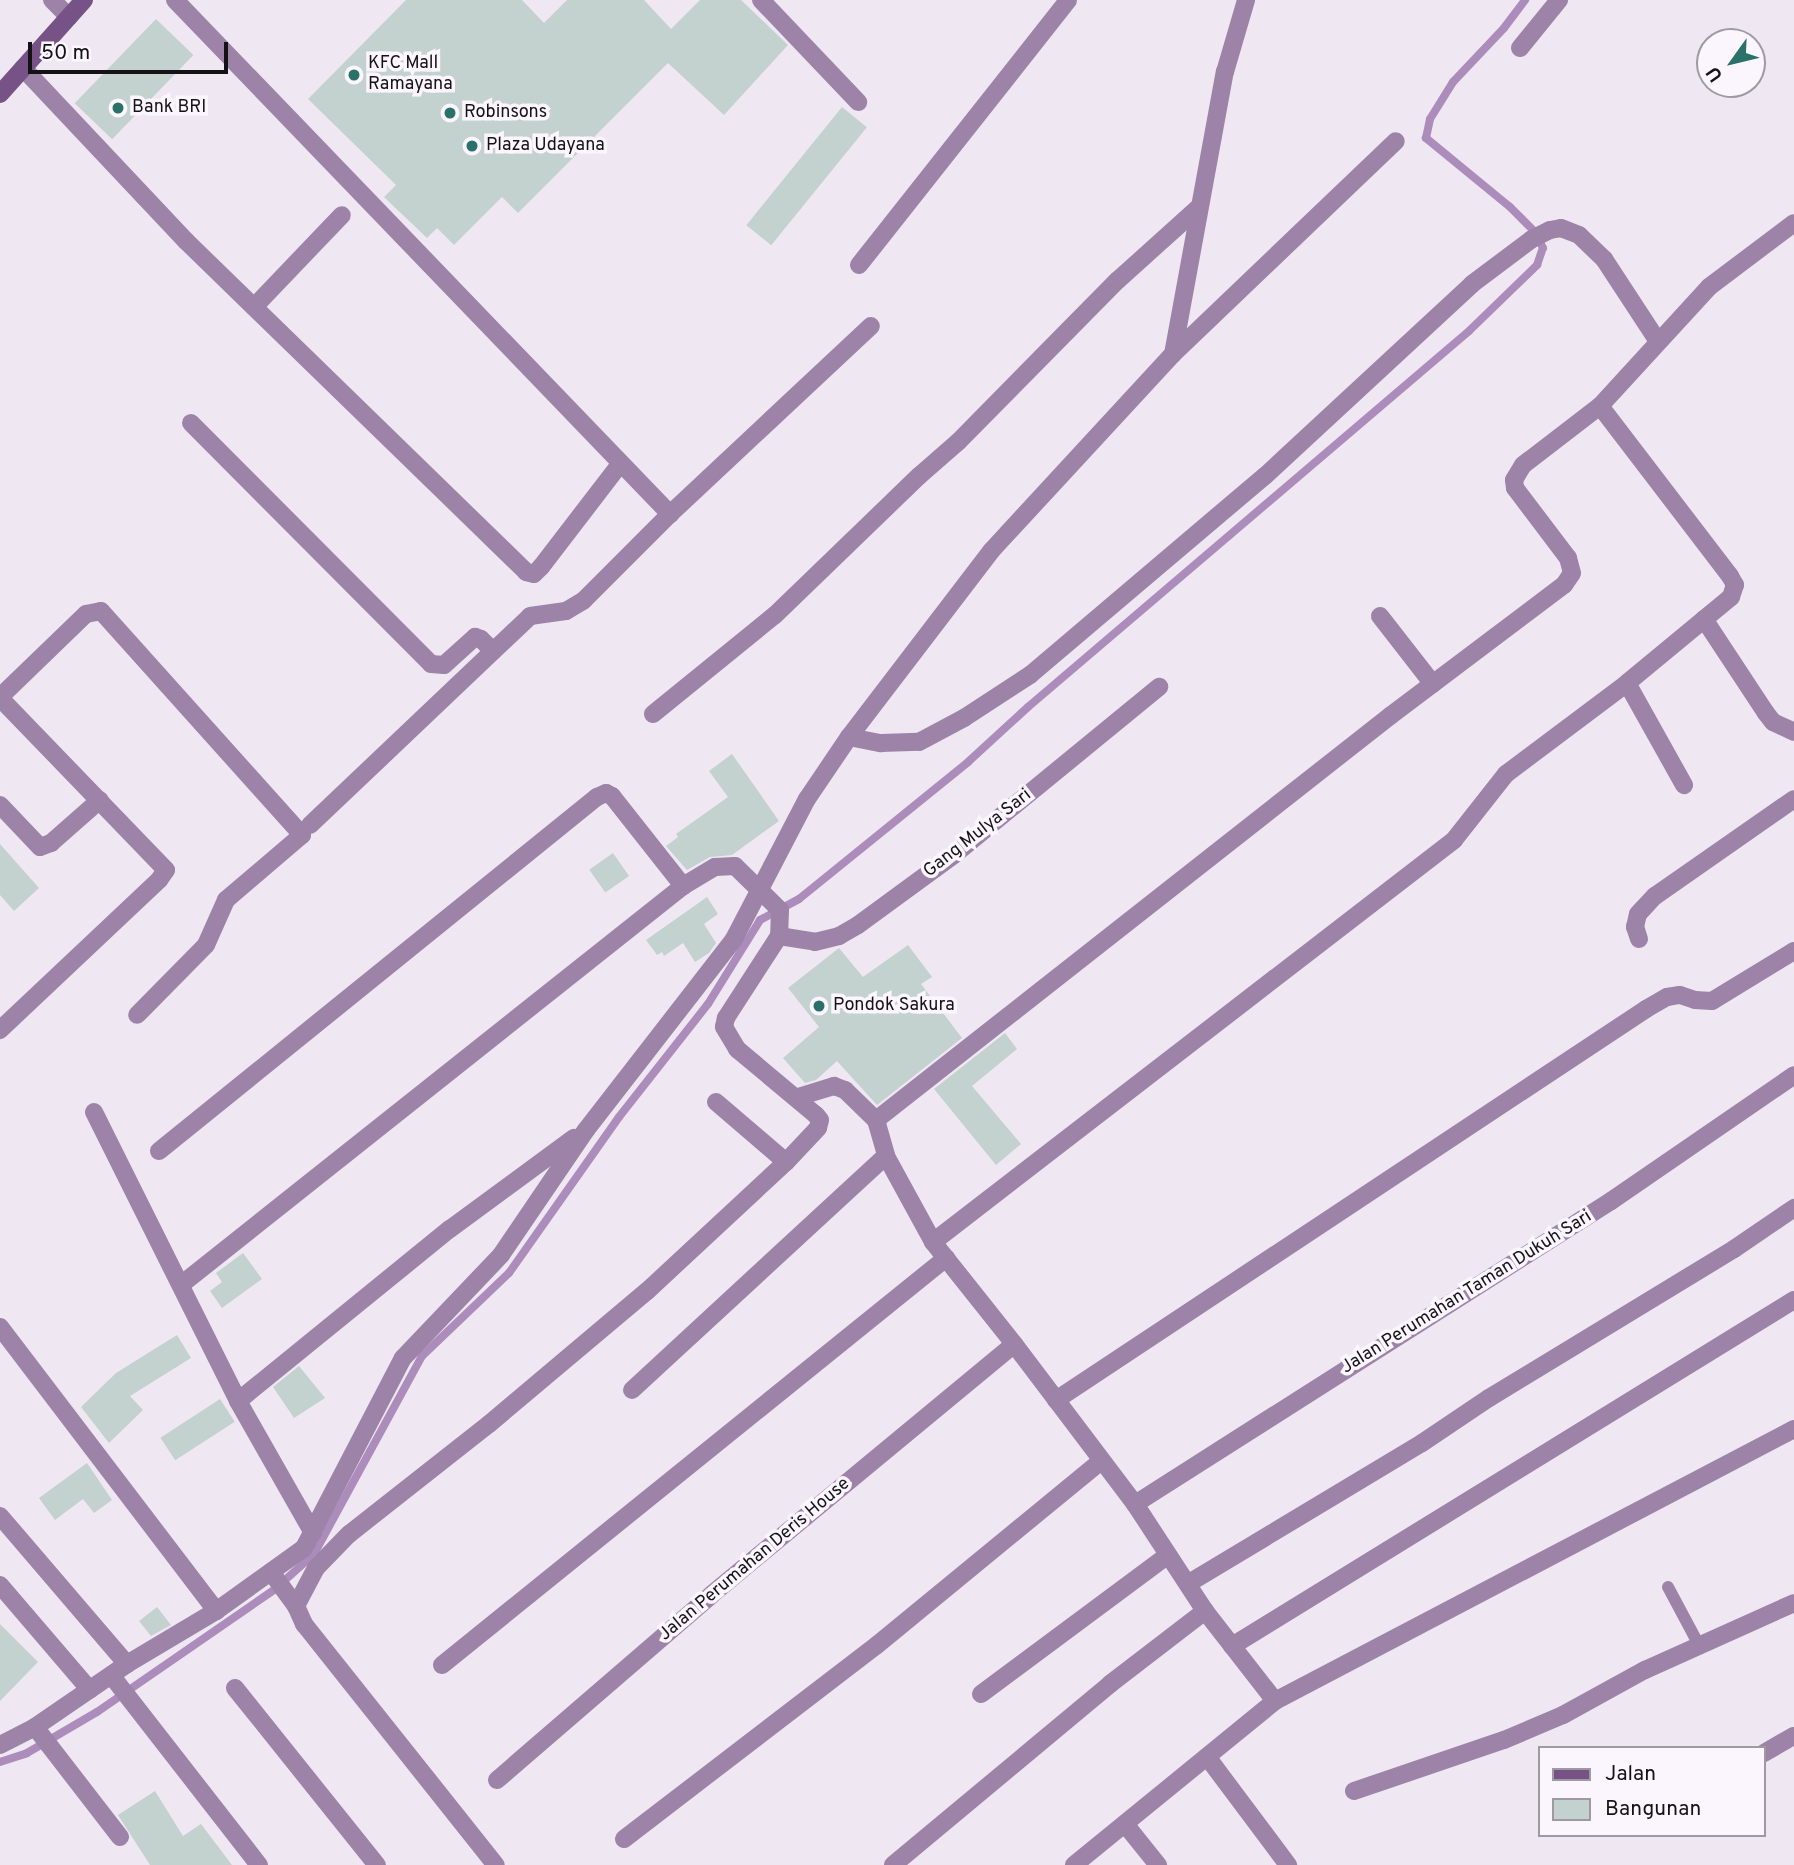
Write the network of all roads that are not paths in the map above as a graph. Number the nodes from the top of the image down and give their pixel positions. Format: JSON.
{"nodes":[{"id":1,"x":52,"y":0,"type":"edge"},
{"id":2,"x":84,"y":0,"type":"edge"},
{"id":3,"x":175,"y":0,"type":"edge"},
{"id":4,"x":761,"y":0,"type":"edge"},
{"id":5,"x":1068,"y":0,"type":"edge"},
{"id":6,"x":1246,"y":0,"type":"edge"},
{"id":7,"x":1559,"y":0,"type":"edge"},
{"id":8,"x":69,"y":17,"type":"junction"},
{"id":9,"x":1520,"y":48,"type":"dead end"},
{"id":10,"x":23,"y":68,"type":"junction"},
{"id":11,"x":0,"y":93,"type":"edge"},
{"id":12,"x":858,"y":102,"type":"dead end"},
{"id":13,"x":1396,"y":141,"type":"dead end"},
{"id":14,"x":1198,"y":208,"type":"junction"},
{"id":15,"x":342,"y":215,"type":"dead end"},
{"id":16,"x":1794,"y":223,"type":"edge"},
{"id":17,"x":859,"y":265,"type":"dead end"},
{"id":18,"x":254,"y":307,"type":"junction"},
{"id":19,"x":871,"y":326,"type":"dead end"},
{"id":20,"x":1657,"y":340,"type":"junction"},
{"id":21,"x":1173,"y":355,"type":"junction"},
{"id":22,"x":1600,"y":406,"type":"junction"},
{"id":23,"x":191,"y":423,"type":"dead end"},
{"id":24,"x":621,"y":464,"type":"junction"},
{"id":25,"x":670,"y":514,"type":"junction"},
{"id":26,"x":1380,"y":616,"type":"dead end"},
{"id":27,"x":1704,"y":619,"type":"junction"},
{"id":28,"x":493,"y":651,"type":"junction"},
{"id":29,"x":1627,"y":683,"type":"junction"},
{"id":30,"x":1433,"y":684,"type":"junction"},
{"id":31,"x":1159,"y":687,"type":"dead end"},
{"id":32,"x":0,"y":698,"type":"edge"},
{"id":33,"x":653,"y":713,"type":"dead end"},
{"id":34,"x":1794,"y":732,"type":"edge"},
{"id":35,"x":849,"y":737,"type":"junction"},
{"id":36,"x":1684,"y":785,"type":"dead end"},
{"id":37,"x":1794,"y":799,"type":"edge"},
{"id":38,"x":100,"y":800,"type":"junction"},
{"id":39,"x":0,"y":805,"type":"edge"},
{"id":40,"x":310,"y":825,"type":"dead end"},
{"id":41,"x":683,"y":886,"type":"junction"},
{"id":42,"x":762,"y":891,"type":"junction"},
{"id":43,"x":779,"y":936,"type":"junction"},
{"id":44,"x":1639,"y":939,"type":"dead end"},
{"id":45,"x":1794,"y":951,"type":"edge"},
{"id":46,"x":137,"y":1015,"type":"dead end"},
{"id":47,"x":0,"y":1030,"type":"edge"},
{"id":48,"x":1794,"y":1075,"type":"edge"},
{"id":49,"x":798,"y":1097,"type":"junction"},
{"id":50,"x":716,"y":1102,"type":"dead end"},
{"id":51,"x":94,"y":1112,"type":"dead end"},
{"id":52,"x":876,"y":1120,"type":"junction"},
{"id":53,"x":586,"y":1130,"type":"junction"},
{"id":54,"x":159,"y":1151,"type":"dead end"},
{"id":55,"x":887,"y":1156,"type":"junction"},
{"id":56,"x":786,"y":1163,"type":"junction"},
{"id":57,"x":1794,"y":1208,"type":"edge"},
{"id":58,"x":933,"y":1242,"type":"junction"},
{"id":59,"x":946,"y":1258,"type":"junction"},
{"id":60,"x":182,"y":1284,"type":"junction"},
{"id":61,"x":1794,"y":1300,"type":"edge"},
{"id":62,"x":0,"y":1327,"type":"edge"},
{"id":63,"x":1014,"y":1344,"type":"junction"},
{"id":64,"x":632,"y":1390,"type":"dead end"},
{"id":65,"x":1056,"y":1399,"type":"junction"},
{"id":66,"x":238,"y":1401,"type":"junction"},
{"id":67,"x":1794,"y":1429,"type":"edge"},
{"id":68,"x":1101,"y":1461,"type":"junction"},
{"id":69,"x":1135,"y":1504,"type":"junction"},
{"id":70,"x":0,"y":1516,"type":"edge"},
{"id":71,"x":313,"y":1533,"type":"junction"},
{"id":72,"x":1168,"y":1555,"type":"junction"},
{"id":73,"x":272,"y":1573,"type":"junction"},
{"id":74,"x":1189,"y":1583,"type":"junction"},
{"id":75,"x":0,"y":1585,"type":"edge"},
{"id":76,"x":1668,"y":1587,"type":"dead end"},
{"id":77,"x":293,"y":1603,"type":"junction"},
{"id":78,"x":1794,"y":1604,"type":"edge"},
{"id":79,"x":216,"y":1611,"type":"junction"},
{"id":80,"x":1205,"y":1611,"type":"junction"},
{"id":81,"x":1232,"y":1646,"type":"junction"},
{"id":82,"x":1700,"y":1647,"type":"junction"},
{"id":83,"x":127,"y":1664,"type":"junction"},
{"id":84,"x":442,"y":1665,"type":"dead end"},
{"id":85,"x":119,"y":1687,"type":"junction"},
{"id":86,"x":235,"y":1688,"type":"dead end"},
{"id":87,"x":90,"y":1690,"type":"junction"},
{"id":88,"x":981,"y":1694,"type":"dead end"},
{"id":89,"x":1275,"y":1701,"type":"junction"},
{"id":90,"x":42,"y":1736,"type":"junction"},
{"id":91,"x":1794,"y":1736,"type":"edge"},
{"id":92,"x":0,"y":1745,"type":"edge"},
{"id":93,"x":1766,"y":1752,"type":"edge"},
{"id":94,"x":1208,"y":1758,"type":"junction"},
{"id":95,"x":498,"y":1780,"type":"dead end"},
{"id":96,"x":1354,"y":1791,"type":"dead end"},
{"id":97,"x":1125,"y":1824,"type":"junction"},
{"id":98,"x":120,"y":1837,"type":"dead end"},
{"id":99,"x":624,"y":1839,"type":"dead end"},
{"id":100,"x":259,"y":1865,"type":"edge"},
{"id":101,"x":377,"y":1865,"type":"edge"},
{"id":102,"x":496,"y":1865,"type":"edge"},
{"id":103,"x":893,"y":1865,"type":"edge"},
{"id":104,"x":1074,"y":1865,"type":"edge"},
{"id":105,"x":1158,"y":1865,"type":"edge"},
{"id":106,"x":1288,"y":1865,"type":"edge"}],
"edges":[{"from":1,"to":8,"type":"street"},
{"from":2,"to":8,"type":"main road"},
{"from":3,"to":24,"type":"street"},
{"from":4,"to":12,"type":"street"},
{"from":5,"to":17,"type":"street"},
{"from":6,"to":14,"type":"street"},
{"from":7,"to":9,"type":"street"},
{"from":8,"to":10,"type":"main road"},
{"from":10,"to":11,"type":"main road"},
{"from":10,"to":18,"type":"street"},
{"from":13,"to":21,"type":"street"},
{"from":14,"to":21,"type":"street"},
{"from":14,"to":33,"type":"street"},
{"from":15,"to":18,"type":"street"},
{"from":16,"to":20,"type":"street"},
{"from":18,"to":24,"type":"street"},
{"from":19,"to":25,"type":"street"},
{"from":20,"to":22,"type":"street"},
{"from":20,"to":35,"type":"street"},
{"from":21,"to":35,"type":"street"},
{"from":22,"to":27,"type":"street"},
{"from":22,"to":30,"type":"street"},
{"from":23,"to":28,"type":"street"},
{"from":24,"to":25,"type":"street"},
{"from":25,"to":28,"type":"street"},
{"from":26,"to":30,"type":"street"},
{"from":27,"to":29,"type":"street"},
{"from":27,"to":34,"type":"street"},
{"from":28,"to":40,"type":"street"},
{"from":29,"to":36,"type":"street"},
{"from":29,"to":58,"type":"street"},
{"from":30,"to":52,"type":"street"},
{"from":31,"to":43,"type":"street","name":"Gang Mulya Sari"},
{"from":32,"to":38,"type":"street"},
{"from":32,"to":46,"type":"street"},
{"from":35,"to":42,"type":"street"},
{"from":37,"to":44,"type":"street"},
{"from":38,"to":39,"type":"street"},
{"from":38,"to":47,"type":"street"},
{"from":41,"to":42,"type":"street"},
{"from":41,"to":54,"type":"street"},
{"from":41,"to":60,"type":"street"},
{"from":42,"to":43,"type":"street"},
{"from":42,"to":53,"type":"street"},
{"from":43,"to":49,"type":"street"},
{"from":45,"to":65,"type":"street"},
{"from":48,"to":69,"type":"street","name":"Jalan Perumahan Taman Dukuh Sari"},
{"from":49,"to":52,"type":"street"},
{"from":49,"to":56,"type":"street"},
{"from":50,"to":56,"type":"street"},
{"from":51,"to":60,"type":"street"},
{"from":52,"to":55,"type":"street"},
{"from":53,"to":66,"type":"street"},
{"from":53,"to":71,"type":"street"},
{"from":55,"to":58,"type":"street"},
{"from":55,"to":64,"type":"street"},
{"from":56,"to":77,"type":"street"},
{"from":57,"to":74,"type":"street"},
{"from":58,"to":59,"type":"street"},
{"from":59,"to":63,"type":"street"},
{"from":59,"to":84,"type":"street"},
{"from":60,"to":66,"type":"street"},
{"from":61,"to":81,"type":"street"},
{"from":62,"to":79,"type":"street"},
{"from":63,"to":65,"type":"street"},
{"from":63,"to":95,"type":"street","name":"Jalan Perumahan Deris House"},
{"from":65,"to":68,"type":"street"},
{"from":66,"to":71,"type":"street"},
{"from":67,"to":89,"type":"street"},
{"from":68,"to":69,"type":"street"},
{"from":68,"to":99,"type":"street"},
{"from":69,"to":72,"type":"street"},
{"from":70,"to":83,"type":"street"},
{"from":71,"to":73,"type":"street"},
{"from":72,"to":74,"type":"street"},
{"from":72,"to":88,"type":"street"},
{"from":73,"to":77,"type":"street"},
{"from":73,"to":79,"type":"street"},
{"from":74,"to":80,"type":"street"},
{"from":75,"to":87,"type":"street"},
{"from":76,"to":82,"type":"lane"},
{"from":77,"to":102,"type":"street"},
{"from":78,"to":82,"type":"street"},
{"from":79,"to":83,"type":"street"},
{"from":80,"to":81,"type":"street"},
{"from":80,"to":103,"type":"street"},
{"from":81,"to":89,"type":"street"},
{"from":82,"to":96,"type":"street"},
{"from":83,"to":85,"type":"street"},
{"from":85,"to":87,"type":"street"},
{"from":85,"to":100,"type":"street"},
{"from":86,"to":101,"type":"street"},
{"from":87,"to":90,"type":"street"},
{"from":89,"to":94,"type":"street"},
{"from":90,"to":92,"type":"street"},
{"from":90,"to":98,"type":"street"},
{"from":91,"to":93,"type":"street"},
{"from":94,"to":97,"type":"street"},
{"from":94,"to":106,"type":"street"},
{"from":97,"to":104,"type":"street"},
{"from":97,"to":105,"type":"street"}]}
